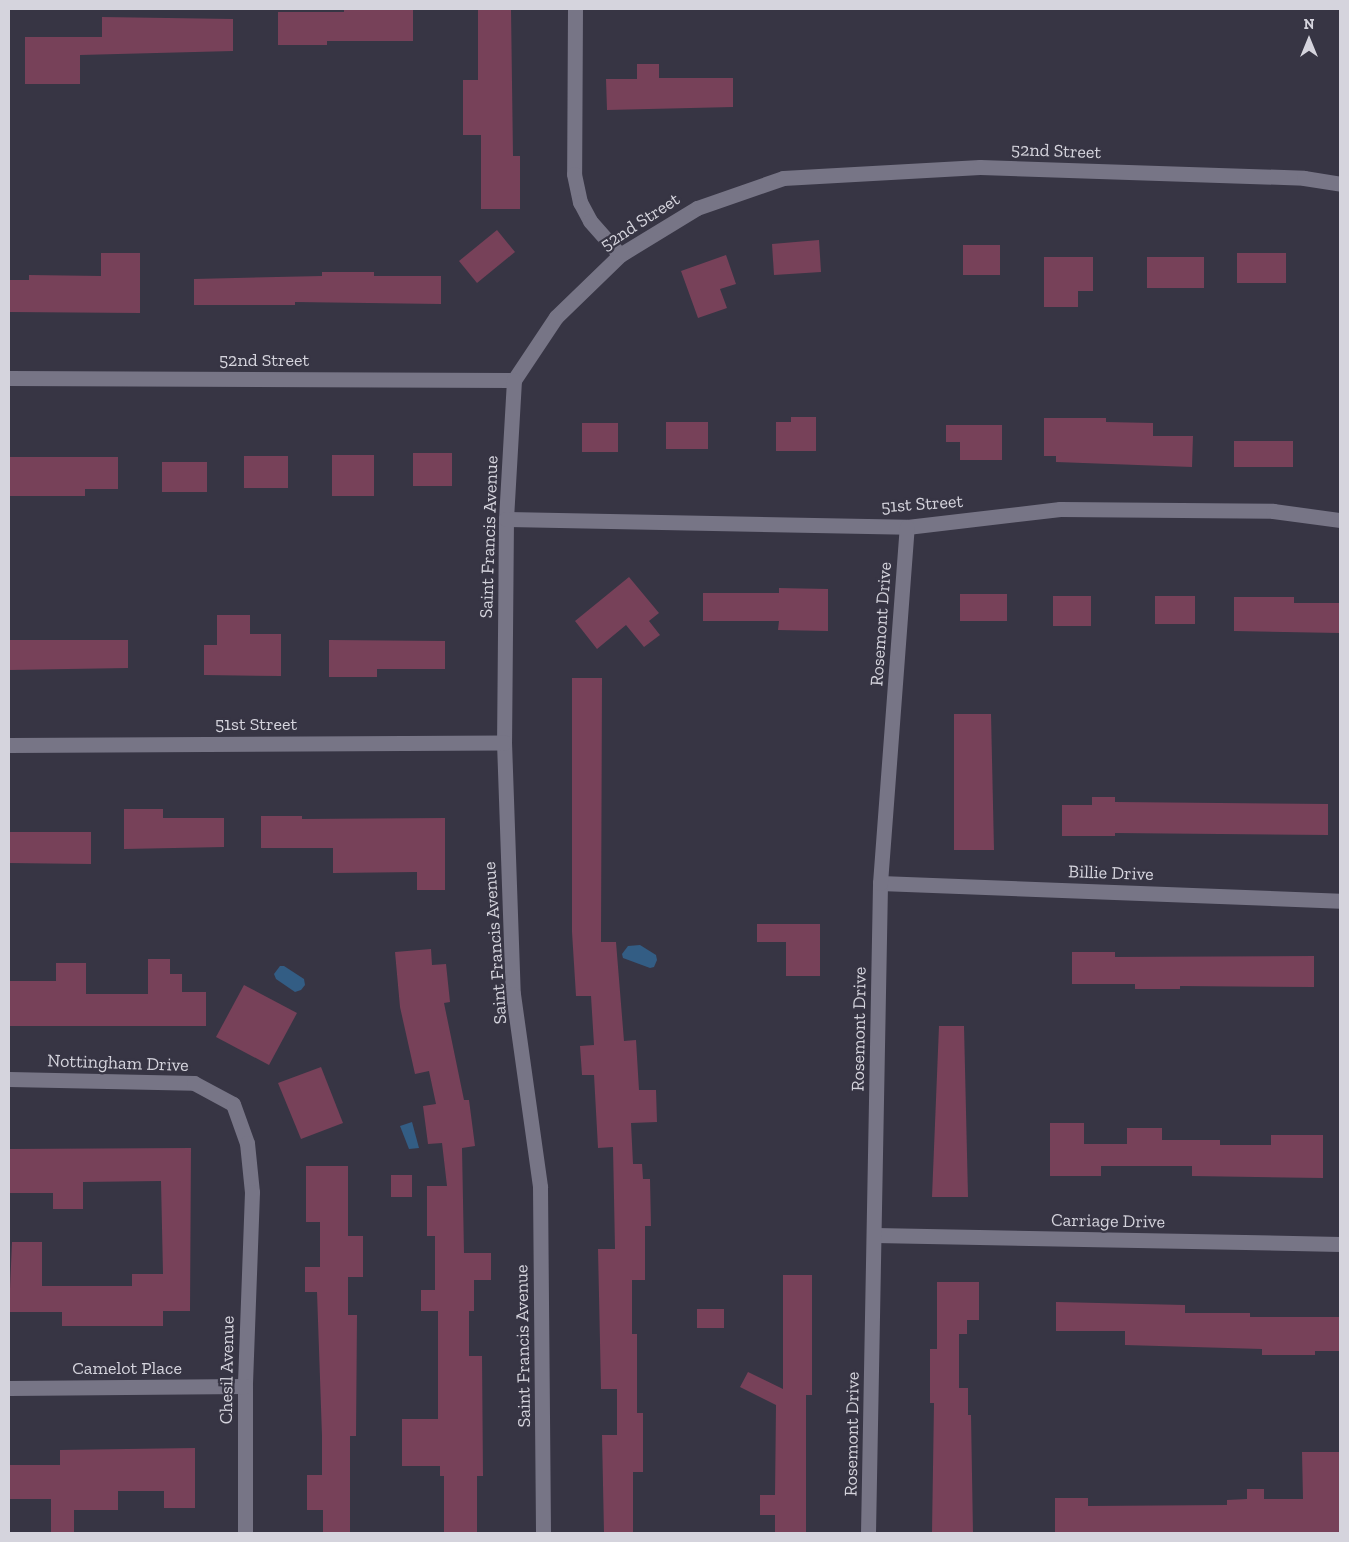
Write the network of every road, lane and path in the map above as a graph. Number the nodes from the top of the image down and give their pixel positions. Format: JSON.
{"nodes":[{"id":1,"x":575,"y":9,"type":"edge"},
{"id":2,"x":1340,"y":184,"type":"edge"},
{"id":3,"x":620,"y":255,"type":"junction"},
{"id":4,"x":9,"y":378,"type":"edge"},
{"id":5,"x":514,"y":380,"type":"junction"},
{"id":6,"x":506,"y":520,"type":"junction"},
{"id":7,"x":1340,"y":520,"type":"edge"},
{"id":8,"x":907,"y":527,"type":"junction"},
{"id":9,"x":504,"y":742,"type":"junction"},
{"id":10,"x":9,"y":745,"type":"edge"},
{"id":11,"x":880,"y":883,"type":"junction"},
{"id":12,"x":1340,"y":901,"type":"edge"},
{"id":13,"x":9,"y":1079,"type":"edge"},
{"id":14,"x":252,"y":1209,"type":"joint"},
{"id":15,"x":875,"y":1235,"type":"junction"},
{"id":16,"x":1340,"y":1244,"type":"edge"},
{"id":17,"x":245,"y":1386,"type":"junction"},
{"id":18,"x":9,"y":1388,"type":"edge"},
{"id":19,"x":244,"y":1533,"type":"edge"},
{"id":20,"x":543,"y":1533,"type":"edge"},
{"id":21,"x":868,"y":1533,"type":"edge"}],
"edges":[{"from":1,"to":3,"type":"street"},
{"from":2,"to":3,"type":"street","name":"52nd Street"},
{"from":3,"to":5,"type":"street","name":"52nd Street"},
{"from":4,"to":5,"type":"street","name":"52nd Street"},
{"from":5,"to":6,"type":"street","name":"Saint Francis Avenue"},
{"from":6,"to":8,"type":"street","name":"51st Street"},
{"from":6,"to":9,"type":"street","name":"Saint Francis Avenue"},
{"from":7,"to":8,"type":"street","name":"51st Street"},
{"from":8,"to":11,"type":"street","name":"Rosemont Drive"},
{"from":9,"to":10,"type":"street","name":"51st Street"},
{"from":9,"to":20,"type":"street","name":"Saint Francis Avenue"},
{"from":11,"to":12,"type":"street","name":"Billie Drive"},
{"from":11,"to":15,"type":"street","name":"Rosemont Drive"},
{"from":13,"to":14,"type":"street","name":"Nottingham Drive"},
{"from":14,"to":17,"type":"street","name":"Chesil Avenue"},
{"from":15,"to":16,"type":"street","name":"Carriage Drive"},
{"from":15,"to":21,"type":"street","name":"Rosemont Drive"},
{"from":17,"to":18,"type":"street","name":"Camelot Place"},
{"from":17,"to":19,"type":"street","name":"Chesil Avenue"}]}
